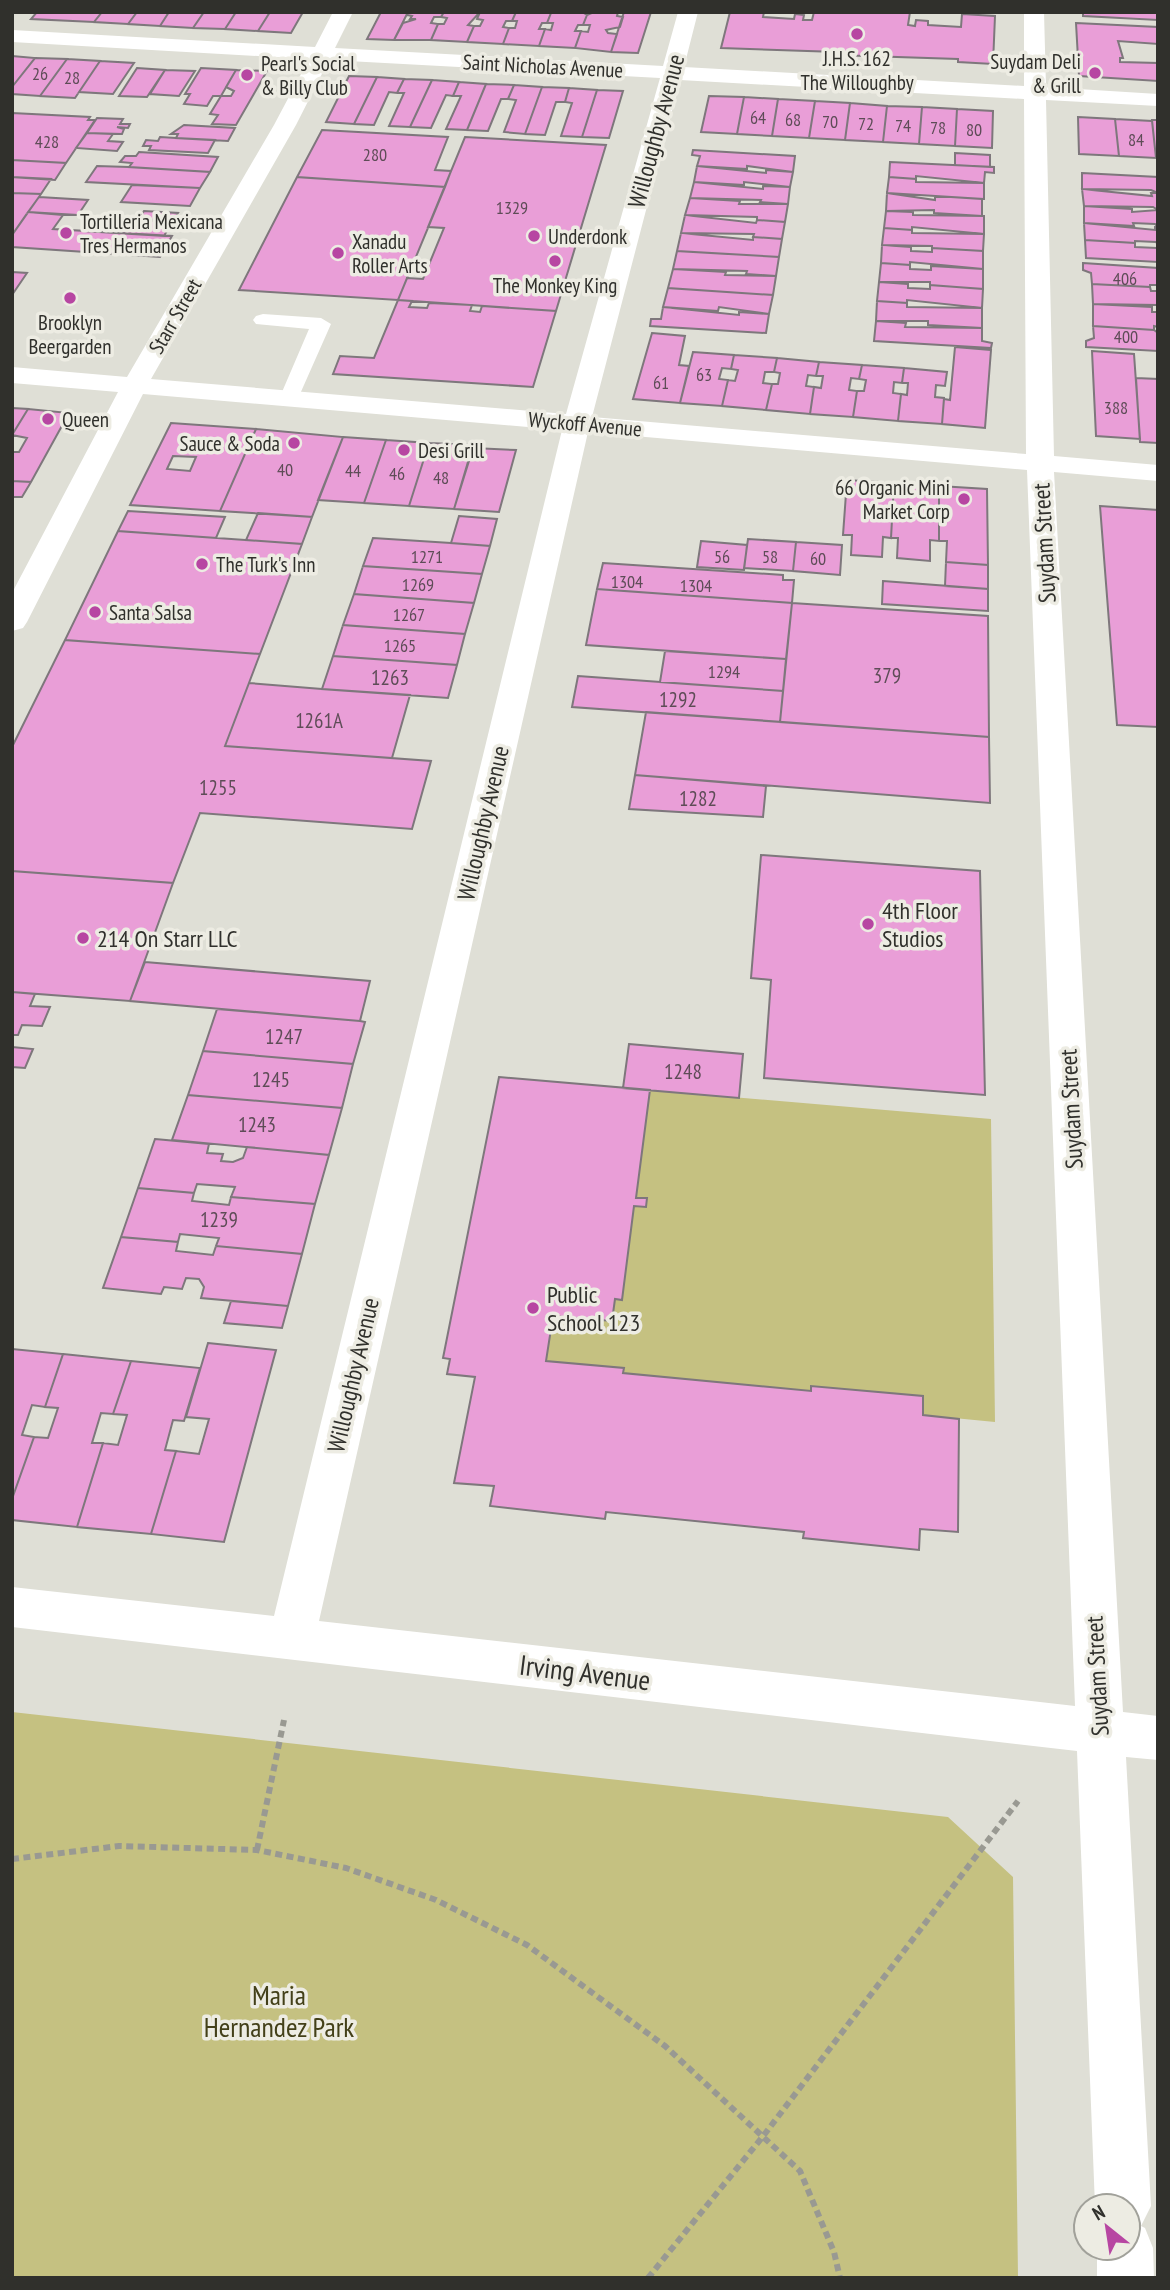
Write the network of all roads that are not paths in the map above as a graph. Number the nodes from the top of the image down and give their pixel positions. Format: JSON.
{"nodes":[{"id":1,"x":343,"y":12,"type":"edge"},
{"id":2,"x":688,"y":12,"type":"edge"},
{"id":3,"x":1034,"y":12,"type":"edge"},
{"id":4,"x":12,"y":36,"type":"edge"},
{"id":5,"x":319,"y":53,"type":"junction"},
{"id":6,"x":672,"y":73,"type":"junction"},
{"id":7,"x":1036,"y":93,"type":"junction"},
{"id":8,"x":1158,"y":100,"type":"edge"},
{"id":9,"x":263,"y":320,"type":"dead end"},
{"id":10,"x":12,"y":375,"type":"edge"},
{"id":11,"x":135,"y":385,"type":"junction"},
{"id":12,"x":289,"y":399,"type":"junction"},
{"id":13,"x":577,"y":423,"type":"junction"},
{"id":14,"x":1040,"y":463,"type":"junction"},
{"id":15,"x":1158,"y":473,"type":"edge"},
{"id":16,"x":12,"y":622,"type":"edge"},
{"id":17,"x":12,"y":1607,"type":"edge"},
{"id":18,"x":292,"y":1638,"type":"junction"},
{"id":19,"x":1100,"y":1732,"type":"junction"},
{"id":20,"x":1158,"y":1738,"type":"edge"},
{"id":21,"x":1122,"y":2192,"type":"edge"}],
"edges":[{"from":1,"to":5,"type":"street","name":"Starr Street"},
{"from":2,"to":6,"type":"street","name":"Willoughby Avenue"},
{"from":3,"to":7,"type":"street","name":"Suydam Street"},
{"from":4,"to":5,"type":"street","name":"Saint Nicholas Avenue"},
{"from":5,"to":6,"type":"street","name":"Saint Nicholas Avenue"},
{"from":5,"to":11,"type":"street","name":"Starr Street"},
{"from":6,"to":7,"type":"street","name":"Saint Nicholas Avenue"},
{"from":6,"to":13,"type":"street","name":"Willoughby Avenue"},
{"from":7,"to":8,"type":"street","name":"Saint Nicholas Avenue"},
{"from":7,"to":14,"type":"street","name":"Suydam Street"},
{"from":9,"to":12,"type":"lane"},
{"from":10,"to":11,"type":"street","name":"Wyckoff Avenue"},
{"from":11,"to":12,"type":"street","name":"Wyckoff Avenue"},
{"from":11,"to":16,"type":"street","name":"Starr Street"},
{"from":12,"to":13,"type":"street","name":"Wyckoff Avenue"},
{"from":13,"to":14,"type":"street","name":"Wyckoff Avenue"},
{"from":13,"to":18,"type":"street","name":"Willoughby Avenue"},
{"from":14,"to":15,"type":"street","name":"Wyckoff Avenue"},
{"from":14,"to":19,"type":"street","name":"Suydam Street"},
{"from":17,"to":18,"type":"street","name":"Irving Avenue"},
{"from":18,"to":19,"type":"street","name":"Irving Avenue"},
{"from":19,"to":20,"type":"street","name":"Irving Avenue"},
{"from":19,"to":21,"type":"street","name":"Suydam Street"}]}
